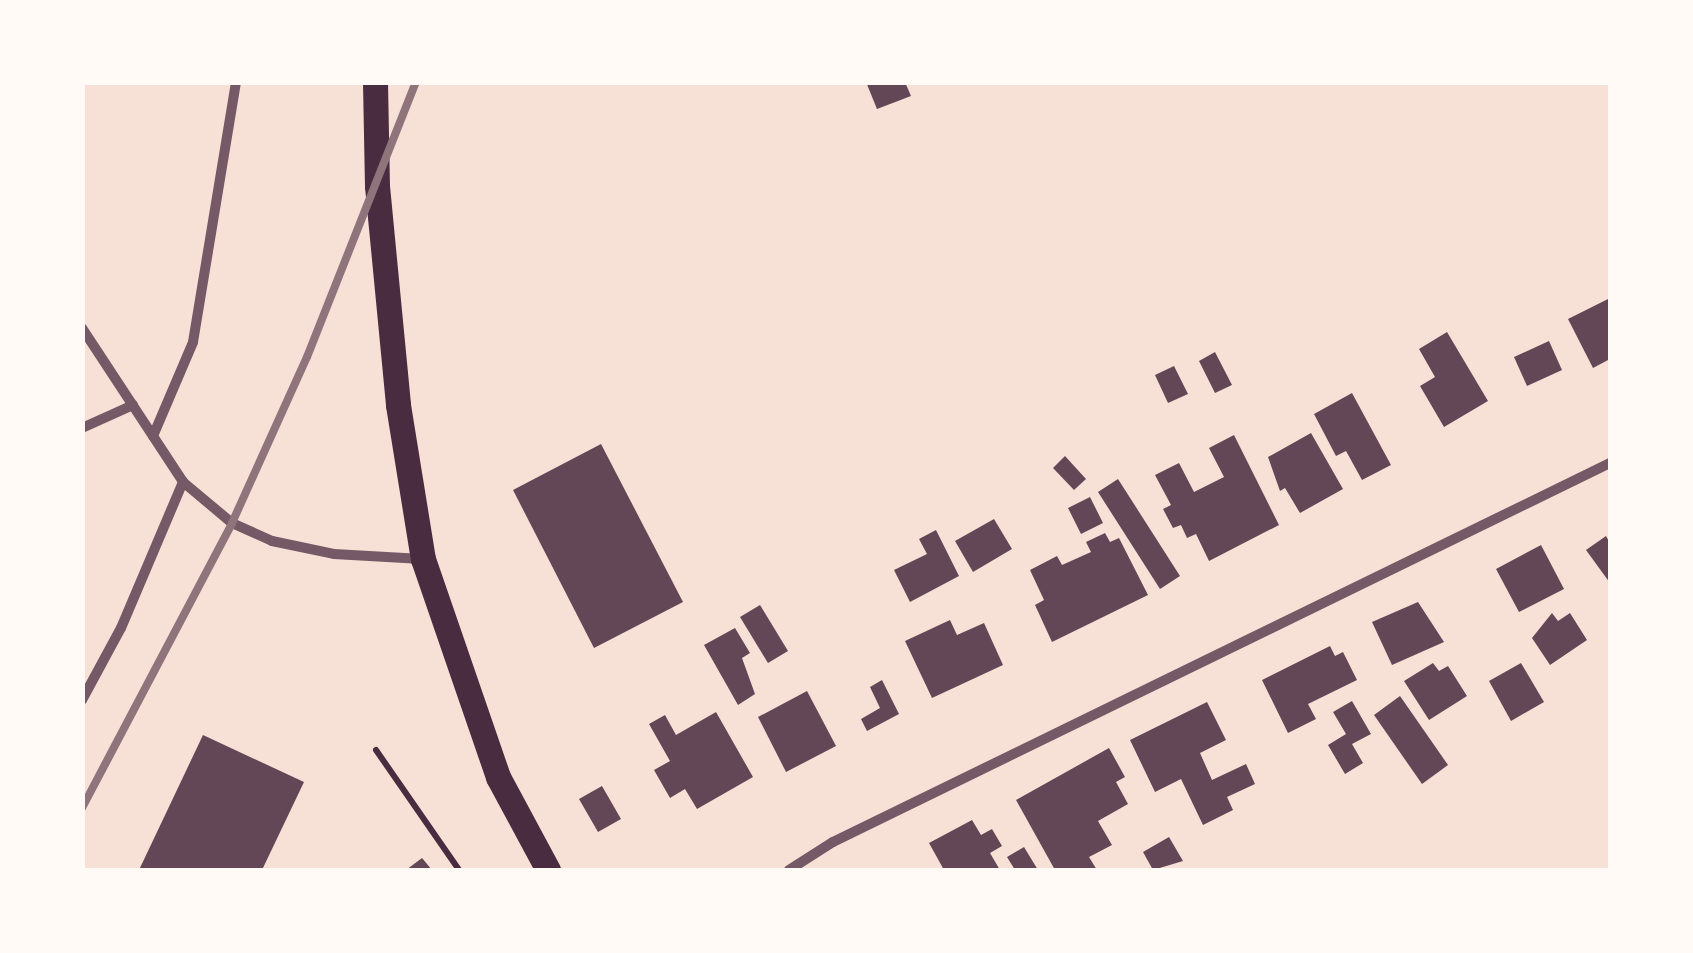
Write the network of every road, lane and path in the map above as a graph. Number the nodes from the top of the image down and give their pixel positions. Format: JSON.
{"nodes":[{"id":1,"x":236,"y":82,"type":"edge"},
{"id":2,"x":375,"y":82,"type":"edge"},
{"id":3,"x":82,"y":328,"type":"edge"},
{"id":4,"x":134,"y":405,"type":"junction"},
{"id":5,"x":82,"y":428,"type":"edge"},
{"id":6,"x":154,"y":436,"type":"junction"},
{"id":7,"x":1610,"y":463,"type":"edge"},
{"id":8,"x":183,"y":482,"type":"junction"},
{"id":9,"x":423,"y":559,"type":"junction"},
{"id":10,"x":82,"y":700,"type":"edge"},
{"id":11,"x":376,"y":750,"type":"dead end"},
{"id":12,"x":458,"y":870,"type":"edge"},
{"id":13,"x":548,"y":870,"type":"edge"},
{"id":14,"x":789,"y":870,"type":"edge"}],
"edges":[{"from":1,"to":6,"type":"street"},
{"from":2,"to":9,"type":"main road"},
{"from":3,"to":4,"type":"street"},
{"from":4,"to":5,"type":"street"},
{"from":4,"to":6,"type":"street"},
{"from":6,"to":8,"type":"street"},
{"from":7,"to":14,"type":"street"},
{"from":8,"to":9,"type":"street"},
{"from":8,"to":10,"type":"street"},
{"from":9,"to":13,"type":"main road"},
{"from":11,"to":12,"type":"path"}]}
